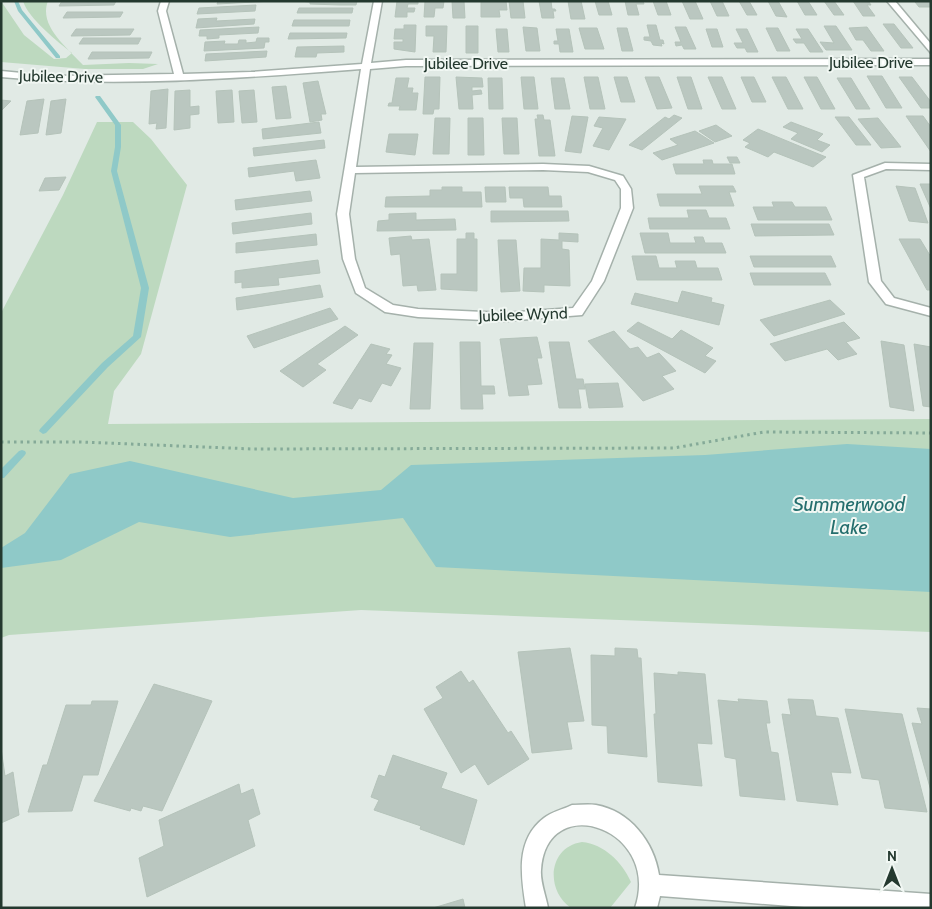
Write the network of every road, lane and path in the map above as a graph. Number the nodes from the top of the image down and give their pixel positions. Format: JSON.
{"nodes":[{"id":1,"x":165,"y":1,"type":"edge"},
{"id":2,"x":378,"y":1,"type":"edge"},
{"id":3,"x":891,"y":1,"type":"edge"},
{"id":4,"x":931,"y":50,"type":"edge"},
{"id":5,"x":931,"y":62,"type":"edge"},
{"id":6,"x":366,"y":65,"type":"junction"},
{"id":7,"x":1,"y":74,"type":"edge"},
{"id":8,"x":179,"y":75,"type":"junction"},
{"id":9,"x":931,"y":167,"type":"edge"},
{"id":10,"x":351,"y":170,"type":"junction"},
{"id":11,"x":931,"y":312,"type":"edge"},
{"id":12,"x":931,"y":434,"type":"edge"},
{"id":13,"x":1,"y":442,"type":"edge"},
{"id":14,"x":650,"y":885,"type":"junction"},
{"id":15,"x":931,"y":905,"type":"edge"},
{"id":16,"x":537,"y":908,"type":"edge"},
{"id":17,"x":646,"y":908,"type":"edge"}],
"edges":[{"from":1,"to":8,"type":"street"},
{"from":2,"to":6,"type":"street","name":"Jubilee Wynd"},
{"from":3,"to":4,"type":"street"},
{"from":5,"to":6,"type":"street","name":"Jubilee Drive"},
{"from":6,"to":8,"type":"street","name":"Jubilee Drive"},
{"from":6,"to":10,"type":"street","name":"Jubilee Wynd"},
{"from":7,"to":8,"type":"street","name":"Jubilee Drive"},
{"from":9,"to":11,"type":"street"},
{"from":10,"to":10,"type":"street","name":"Jubilee Wynd"},
{"from":12,"to":13,"type":"path"},
{"from":14,"to":15,"type":"street"},
{"from":14,"to":16,"type":"street"},
{"from":14,"to":17,"type":"street"}]}
